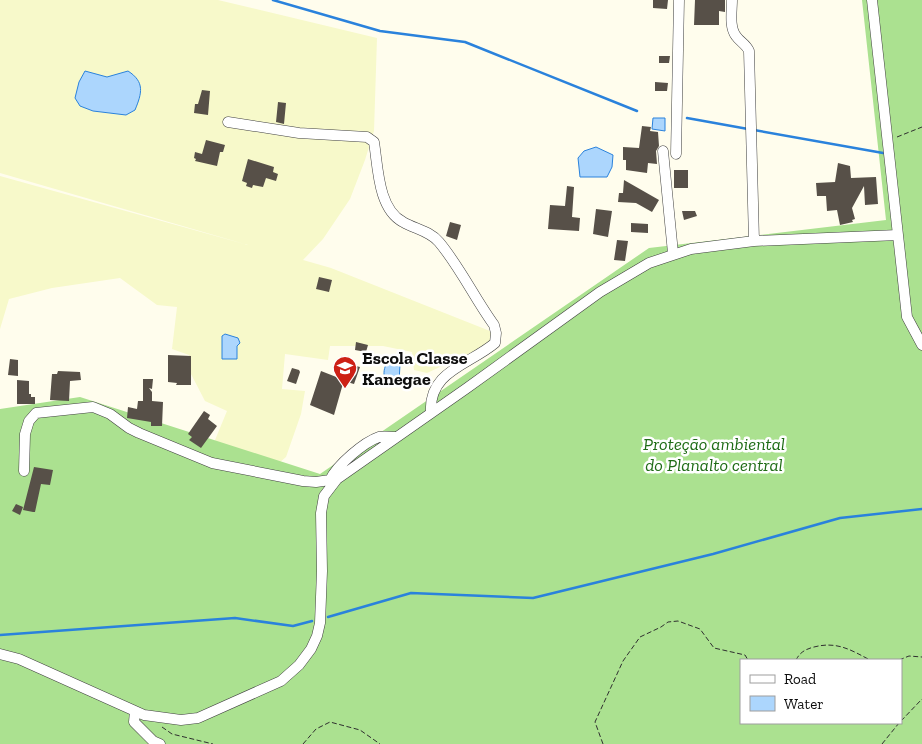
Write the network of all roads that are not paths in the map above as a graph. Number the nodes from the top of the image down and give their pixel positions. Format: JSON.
{"nodes":[{"id":1,"x":679,"y":0,"type":"edge"},
{"id":2,"x":732,"y":0,"type":"edge"},
{"id":3,"x":872,"y":0,"type":"edge"},
{"id":4,"x":228,"y":122,"type":"dead end"},
{"id":5,"x":663,"y":151,"type":"dead end"},
{"id":6,"x":676,"y":154,"type":"dead end"},
{"id":7,"x":898,"y":235,"type":"junction"},
{"id":8,"x":754,"y":241,"type":"junction"},
{"id":9,"x":672,"y":254,"type":"junction"},
{"id":10,"x":922,"y":345,"type":"edge"},
{"id":11,"x":431,"y":413,"type":"junction"},
{"id":12,"x":24,"y":471,"type":"dead end"},
{"id":13,"x":333,"y":479,"type":"junction"},
{"id":14,"x":0,"y":654,"type":"edge"},
{"id":15,"x":135,"y":711,"type":"junction"},
{"id":16,"x":160,"y":744,"type":"edge"}],
"edges":[{"from":1,"to":6,"type":"street"},
{"from":2,"to":8,"type":"street"},
{"from":3,"to":7,"type":"street"},
{"from":4,"to":11,"type":"street"},
{"from":5,"to":9,"type":"street"},
{"from":7,"to":8,"type":"street"},
{"from":7,"to":10,"type":"street"},
{"from":8,"to":9,"type":"street"},
{"from":9,"to":11,"type":"street"},
{"from":11,"to":13,"type":"street"},
{"from":12,"to":13,"type":"street"},
{"from":13,"to":15,"type":"street"},
{"from":14,"to":15,"type":"street"},
{"from":15,"to":16,"type":"street"}]}
